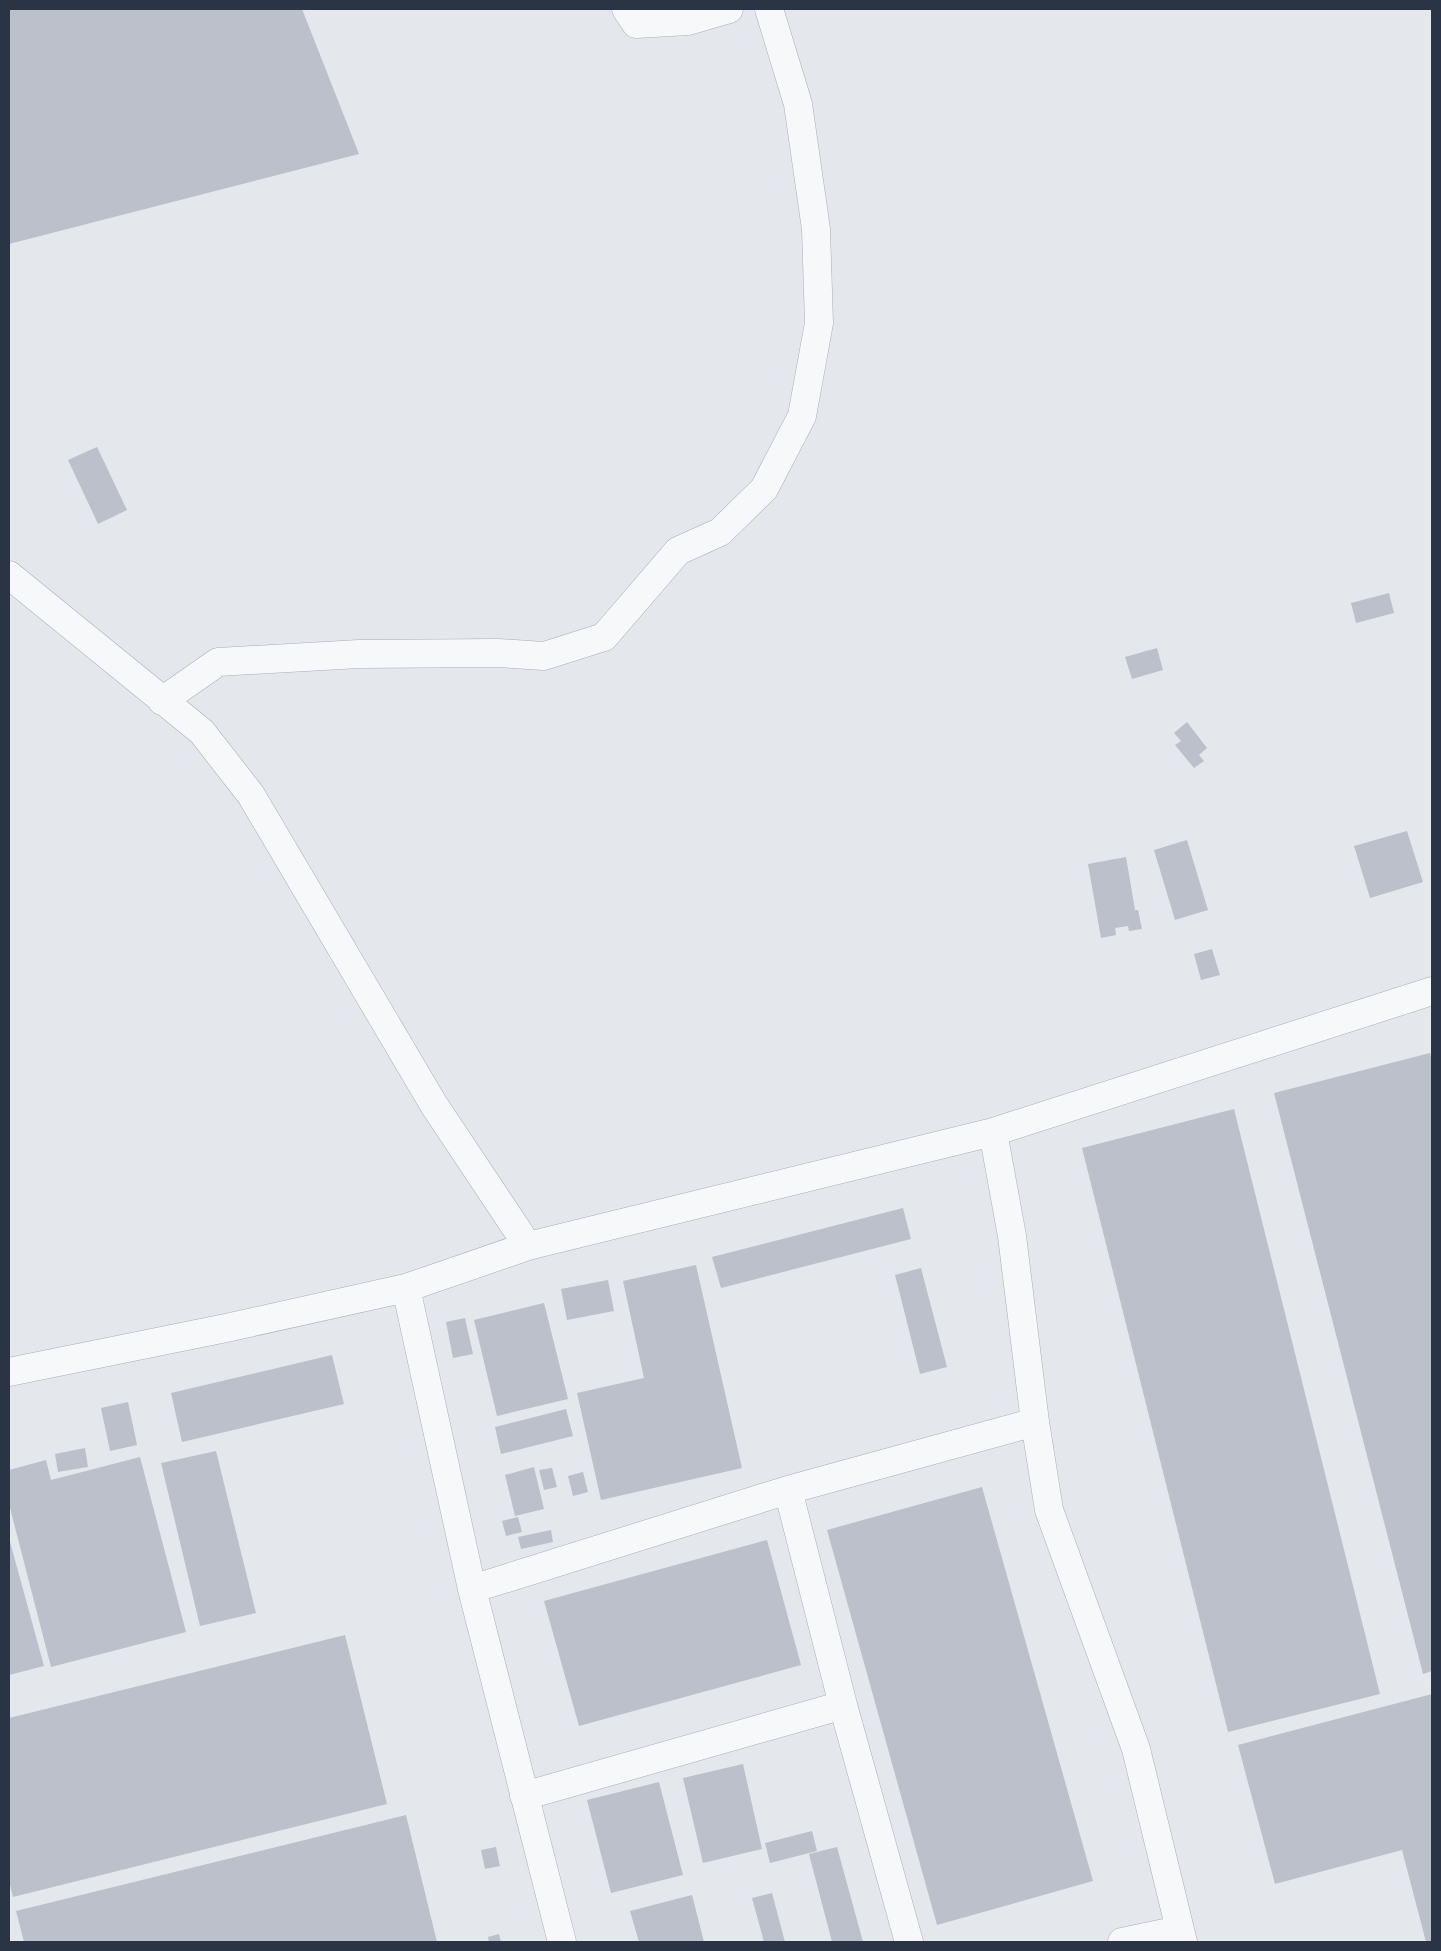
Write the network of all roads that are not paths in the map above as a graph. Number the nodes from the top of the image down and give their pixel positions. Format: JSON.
{"nodes":[{"id":1,"x":626,"y":9,"type":"edge"},
{"id":2,"x":729,"y":9,"type":"edge"},
{"id":3,"x":769,"y":9,"type":"edge"},
{"id":4,"x":9,"y":575,"type":"edge"},
{"id":5,"x":162,"y":700,"type":"junction"},
{"id":6,"x":1432,"y":991,"type":"edge"},
{"id":7,"x":993,"y":1132,"type":"junction"},
{"id":8,"x":528,"y":1246,"type":"junction"},
{"id":9,"x":406,"y":1288,"type":"junction"},
{"id":10,"x":9,"y":1372,"type":"edge"},
{"id":11,"x":1035,"y":1422,"type":"junction"},
{"id":12,"x":788,"y":1490,"type":"junction"},
{"id":13,"x":472,"y":1589,"type":"junction"},
{"id":14,"x":843,"y":1705,"type":"junction"},
{"id":15,"x":524,"y":1796,"type":"junction"},
{"id":16,"x":1181,"y":1936,"type":"edge"},
{"id":17,"x":562,"y":1942,"type":"edge"},
{"id":18,"x":909,"y":1942,"type":"edge"},
{"id":19,"x":1122,"y":1942,"type":"edge"}],
"edges":[{"from":1,"to":2,"type":"street"},
{"from":3,"to":5,"type":"street"},
{"from":4,"to":5,"type":"street"},
{"from":5,"to":8,"type":"street"},
{"from":6,"to":7,"type":"street"},
{"from":7,"to":8,"type":"street"},
{"from":7,"to":11,"type":"street"},
{"from":8,"to":9,"type":"street"},
{"from":9,"to":10,"type":"street"},
{"from":9,"to":13,"type":"street"},
{"from":11,"to":12,"type":"street"},
{"from":11,"to":16,"type":"street"},
{"from":12,"to":13,"type":"street"},
{"from":12,"to":14,"type":"street"},
{"from":13,"to":15,"type":"street"},
{"from":14,"to":15,"type":"street"},
{"from":14,"to":18,"type":"street"},
{"from":15,"to":17,"type":"street"},
{"from":16,"to":19,"type":"street"}]}
